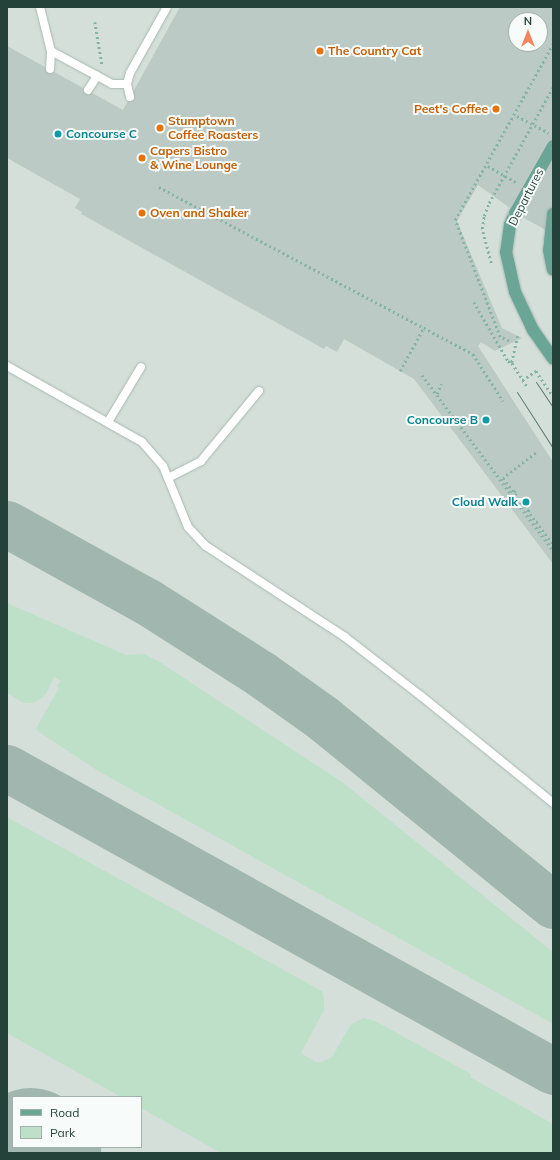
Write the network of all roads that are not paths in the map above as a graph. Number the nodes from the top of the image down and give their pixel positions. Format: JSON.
{"nodes":[{"id":1,"x":40,"y":7,"type":"edge"},
{"id":2,"x":167,"y":7,"type":"edge"},
{"id":3,"x":51,"y":51,"type":"junction"},
{"id":4,"x":50,"y":69,"type":"dead end"},
{"id":5,"x":97,"y":76,"type":"junction"},
{"id":6,"x":127,"y":84,"type":"junction"},
{"id":7,"x":88,"y":90,"type":"dead end"},
{"id":8,"x":130,"y":97,"type":"dead end"},
{"id":9,"x":553,"y":146,"type":"edge"},
{"id":10,"x":553,"y":214,"type":"edge"},
{"id":11,"x":553,"y":270,"type":"edge"},
{"id":12,"x":553,"y":359,"type":"edge"},
{"id":13,"x":7,"y":366,"type":"edge"},
{"id":14,"x":141,"y":367,"type":"dead end"},
{"id":15,"x":259,"y":391,"type":"dead end"},
{"id":16,"x":108,"y":422,"type":"junction"},
{"id":17,"x":168,"y":478,"type":"junction"},
{"id":18,"x":553,"y":803,"type":"edge"}],
"edges":[{"from":1,"to":3,"type":"lane"},
{"from":2,"to":6,"type":"lane"},
{"from":3,"to":4,"type":"lane"},
{"from":3,"to":5,"type":"lane"},
{"from":5,"to":6,"type":"lane"},
{"from":5,"to":7,"type":"lane"},
{"from":6,"to":8,"type":"lane"},
{"from":9,"to":12,"type":"main road","name":"Departures","bridge":true},
{"from":10,"to":11,"type":"main road"},
{"from":13,"to":16,"type":"lane"},
{"from":14,"to":16,"type":"lane"},
{"from":15,"to":17,"type":"lane"},
{"from":16,"to":17,"type":"lane"},
{"from":17,"to":18,"type":"lane"}]}
